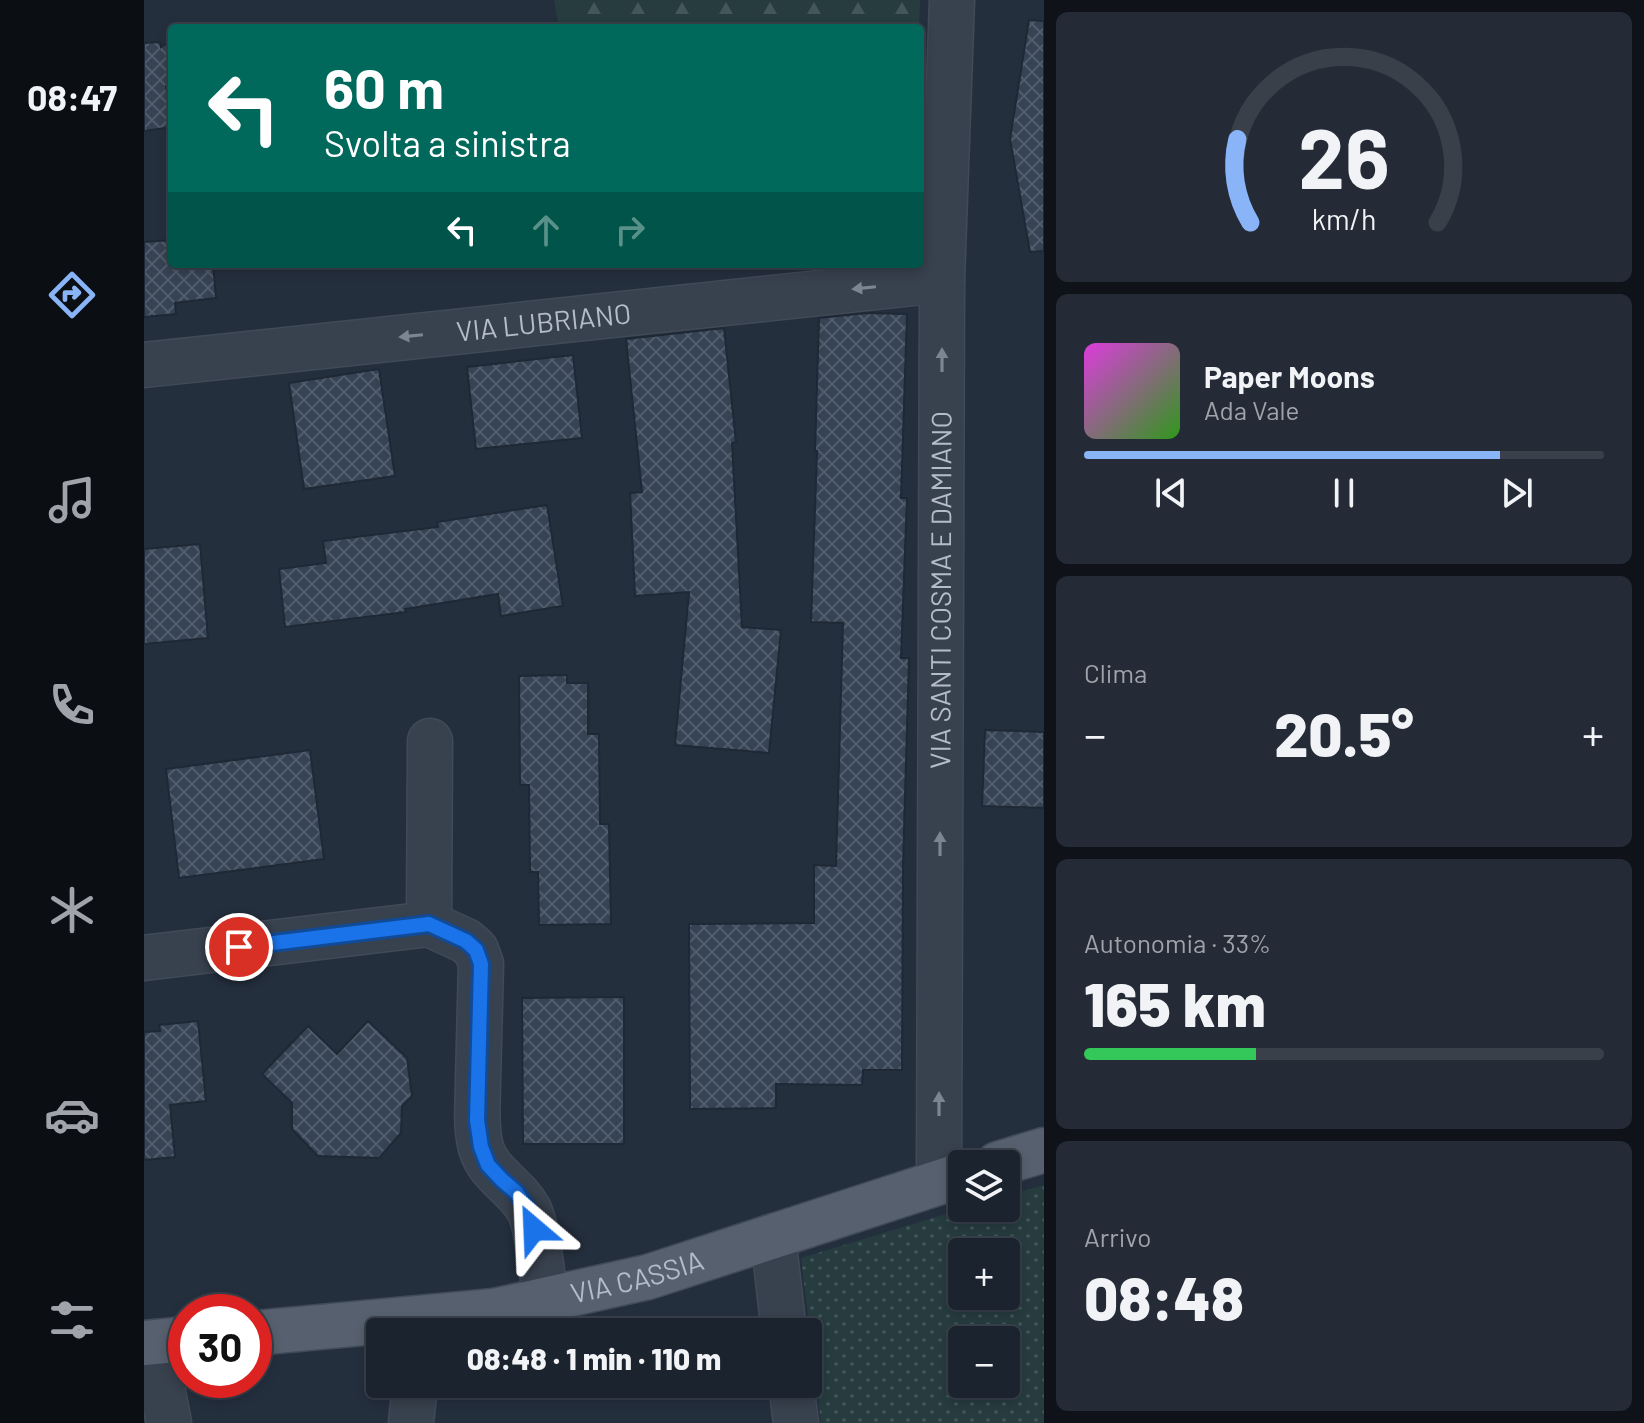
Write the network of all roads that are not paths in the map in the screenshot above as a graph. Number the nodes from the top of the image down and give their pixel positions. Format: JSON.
{"nodes":[{"id":1,"x":952,"y":0,"type":"edge"},
{"id":2,"x":942,"y":280,"type":"junction"},
{"id":3,"x":144,"y":365,"type":"edge"},
{"id":4,"x":430,"y":741,"type":"dead end"},
{"id":5,"x":429,"y":924,"type":"junction"},
{"id":6,"x":144,"y":958,"type":"edge"},
{"id":7,"x":950,"y":1150,"type":"edge"},
{"id":8,"x":1044,"y":1150,"type":"edge"},
{"id":9,"x":1020,"y":1157,"type":"edge"},
{"id":10,"x":948,"y":1179,"type":"edge"},
{"id":11,"x":773,"y":1236,"type":"junction"},
{"id":12,"x":546,"y":1300,"type":"junction"},
{"id":13,"x":458,"y":1318,"type":"edge"},
{"id":14,"x":782,"y":1318,"type":"edge"},
{"id":15,"x":366,"y":1328,"type":"edge"},
{"id":16,"x":272,"y":1332,"type":"edge"},
{"id":17,"x":161,"y":1341,"type":"edge"},
{"id":18,"x":414,"y":1398,"type":"edge"},
{"id":19,"x":793,"y":1398,"type":"edge"},
{"id":20,"x":169,"y":1423,"type":"edge"},
{"id":21,"x":411,"y":1423,"type":"edge"},
{"id":22,"x":796,"y":1423,"type":"edge"}],
"edges":[{"from":1,"to":2,"type":"street","name":"VIA SANTI COSMA E DAMIANO"},
{"from":2,"to":3,"type":"street","name":"VIA LUBRIANO","one_way":true},
{"from":7,"to":2,"type":"street","name":"VIA SANTI COSMA E DAMIANO","one_way":true},
{"from":4,"to":5,"type":"street"},
{"from":5,"to":6,"type":"street"},
{"from":5,"to":12,"type":"street"},
{"from":8,"to":9,"type":"main road"},
{"from":10,"to":11,"type":"main road","name":"VIA CASSIA"},
{"from":11,"to":12,"type":"main road","name":"VIA CASSIA"},
{"from":11,"to":14,"type":"street"},
{"from":12,"to":13,"type":"main road","name":"VIA CASSIA"},
{"from":15,"to":16,"type":"main road","name":"VIA CASSIA"},
{"from":17,"to":20,"type":"street"},
{"from":18,"to":21,"type":"street"},
{"from":19,"to":22,"type":"street"}]}
